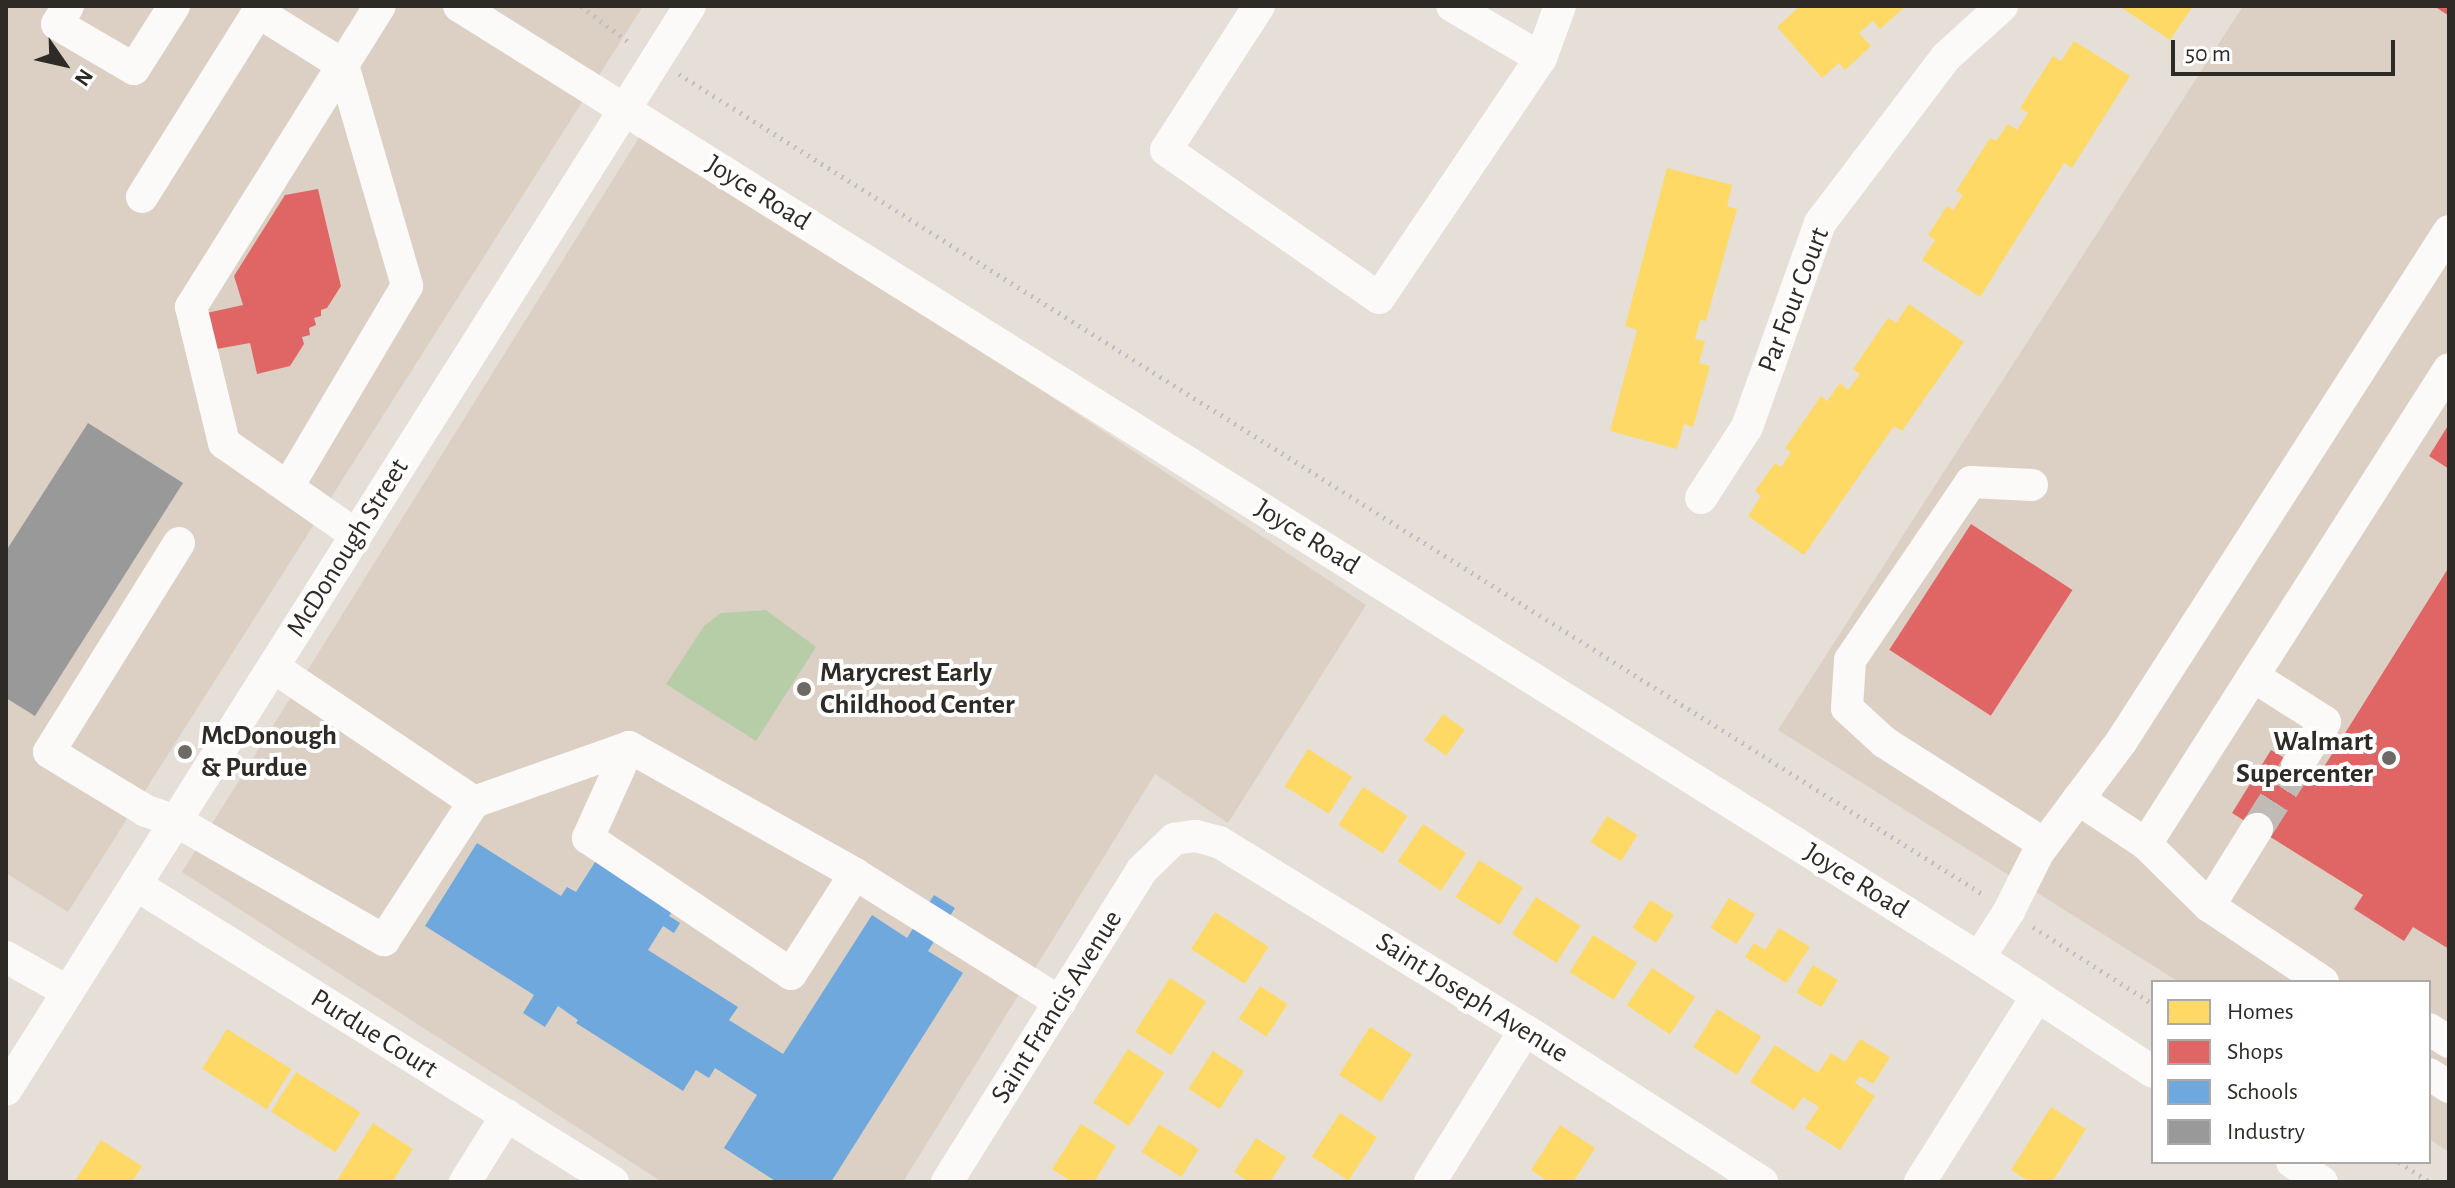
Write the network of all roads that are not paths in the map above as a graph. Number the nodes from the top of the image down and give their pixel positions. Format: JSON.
{"nodes":[{"id":1,"x":68,"y":6,"type":"edge"},
{"id":2,"x":174,"y":6,"type":"edge"},
{"id":3,"x":380,"y":6,"type":"edge"},
{"id":4,"x":459,"y":6,"type":"edge"},
{"id":5,"x":690,"y":6,"type":"edge"},
{"id":6,"x":1259,"y":6,"type":"edge"},
{"id":7,"x":1452,"y":6,"type":"edge"},
{"id":8,"x":1560,"y":6,"type":"edge"},
{"id":9,"x":2002,"y":6,"type":"edge"},
{"id":10,"x":1541,"y":58,"type":"junction"},
{"id":11,"x":343,"y":65,"type":"junction"},
{"id":12,"x":625,"y":109,"type":"junction"},
{"id":13,"x":142,"y":197,"type":"dead end"},
{"id":14,"x":2449,"y":231,"type":"edge"},
{"id":15,"x":2449,"y":369,"type":"edge"},
{"id":16,"x":289,"y":485,"type":"junction"},
{"id":17,"x":2032,"y":485,"type":"dead end"},
{"id":18,"x":1701,"y":498,"type":"dead end"},
{"id":19,"x":356,"y":535,"type":"junction"},
{"id":20,"x":179,"y":543,"type":"dead end"},
{"id":21,"x":273,"y":667,"type":"junction"},
{"id":22,"x":2253,"y":676,"type":"junction"},
{"id":23,"x":629,"y":747,"type":"junction"},
{"id":24,"x":2297,"y":766,"type":"tunnel mouth"},
{"id":25,"x":2078,"y":799,"type":"junction"},
{"id":26,"x":474,"y":802,"type":"junction"},
{"id":27,"x":176,"y":821,"type":"junction"},
{"id":28,"x":2257,"y":829,"type":"tunnel mouth"},
{"id":29,"x":1174,"y":839,"type":"joint"},
{"id":30,"x":2044,"y":844,"type":"junction"},
{"id":31,"x":2146,"y":844,"type":"junction"},
{"id":32,"x":855,"y":874,"type":"junction"},
{"id":33,"x":136,"y":885,"type":"junction"},
{"id":34,"x":2209,"y":906,"type":"junction"},
{"id":35,"x":6,"y":957,"type":"edge"},
{"id":36,"x":1979,"y":958,"type":"junction"},
{"id":37,"x":2320,"y":980,"type":"edge"},
{"id":38,"x":68,"y":992,"type":"junction"},
{"id":39,"x":2037,"y":996,"type":"junction"},
{"id":40,"x":1060,"y":1002,"type":"junction"},
{"id":41,"x":1525,"y":1030,"type":"junction"},
{"id":42,"x":2431,"y":1030,"type":"edge"},
{"id":43,"x":2449,"y":1042,"type":"edge"},
{"id":44,"x":2151,"y":1071,"type":"edge"},
{"id":45,"x":2431,"y":1075,"type":"edge"},
{"id":46,"x":2449,"y":1087,"type":"edge"},
{"id":47,"x":6,"y":1090,"type":"edge"},
{"id":48,"x":507,"y":1115,"type":"junction"},
{"id":49,"x":2295,"y":1164,"type":"edge"},
{"id":50,"x":465,"y":1182,"type":"edge"},
{"id":51,"x":613,"y":1182,"type":"edge"},
{"id":52,"x":947,"y":1182,"type":"edge"},
{"id":53,"x":1430,"y":1182,"type":"edge"},
{"id":54,"x":1762,"y":1182,"type":"edge"},
{"id":55,"x":1920,"y":1182,"type":"edge"},
{"id":56,"x":2322,"y":1182,"type":"edge"}],
"edges":[{"from":1,"to":2,"type":"street"},
{"from":3,"to":11,"type":"street"},
{"from":4,"to":12,"type":"street","name":"Joyce Road"},
{"from":5,"to":12,"type":"street","name":"McDonough Street"},
{"from":6,"to":10,"type":"street"},
{"from":7,"to":10,"type":"street"},
{"from":8,"to":10,"type":"street"},
{"from":9,"to":18,"type":"street","name":"Par Four Court"},
{"from":11,"to":13,"type":"street"},
{"from":11,"to":16,"type":"street"},
{"from":11,"to":16,"type":"street"},
{"from":12,"to":19,"type":"street","name":"McDonough Street"},
{"from":12,"to":36,"type":"street","name":"Joyce Road"},
{"from":14,"to":25,"type":"street"},
{"from":15,"to":22,"type":"street"},
{"from":16,"to":19,"type":"street"},
{"from":17,"to":30,"type":"street"},
{"from":19,"to":21,"type":"street","name":"McDonough Street"},
{"from":20,"to":27,"type":"street"},
{"from":21,"to":26,"type":"street"},
{"from":21,"to":27,"type":"street","name":"McDonough Street"},
{"from":22,"to":24,"type":"street"},
{"from":22,"to":31,"type":"street"},
{"from":23,"to":26,"type":"street"},
{"from":23,"to":32,"type":"street"},
{"from":23,"to":32,"type":"street"},
{"from":25,"to":30,"type":"street"},
{"from":25,"to":31,"type":"street"},
{"from":26,"to":27,"type":"street"},
{"from":27,"to":33,"type":"street","name":"McDonough Street"},
{"from":28,"to":34,"type":"street"},
{"from":29,"to":40,"type":"street","name":"Saint Francis Avenue"},
{"from":29,"to":41,"type":"street","name":"Saint Joseph Avenue"},
{"from":30,"to":36,"type":"street"},
{"from":31,"to":34,"type":"street"},
{"from":32,"to":40,"type":"street"},
{"from":33,"to":38,"type":"street","name":"McDonough Street"},
{"from":33,"to":48,"type":"street","name":"Purdue Court"},
{"from":34,"to":37,"type":"street"},
{"from":35,"to":38,"type":"street"},
{"from":36,"to":39,"type":"street","name":"Joyce Road"},
{"from":38,"to":47,"type":"street","name":"McDonough Street"},
{"from":39,"to":44,"type":"street","name":"Joyce Road"},
{"from":39,"to":55,"type":"street"},
{"from":40,"to":52,"type":"street","name":"Saint Francis Avenue"},
{"from":41,"to":53,"type":"street"},
{"from":41,"to":54,"type":"street","name":"Saint Joseph Avenue"},
{"from":42,"to":43,"type":"street"},
{"from":45,"to":46,"type":"street"},
{"from":48,"to":50,"type":"street"},
{"from":48,"to":51,"type":"street","name":"Purdue Court"},
{"from":49,"to":56,"type":"street"}]}
